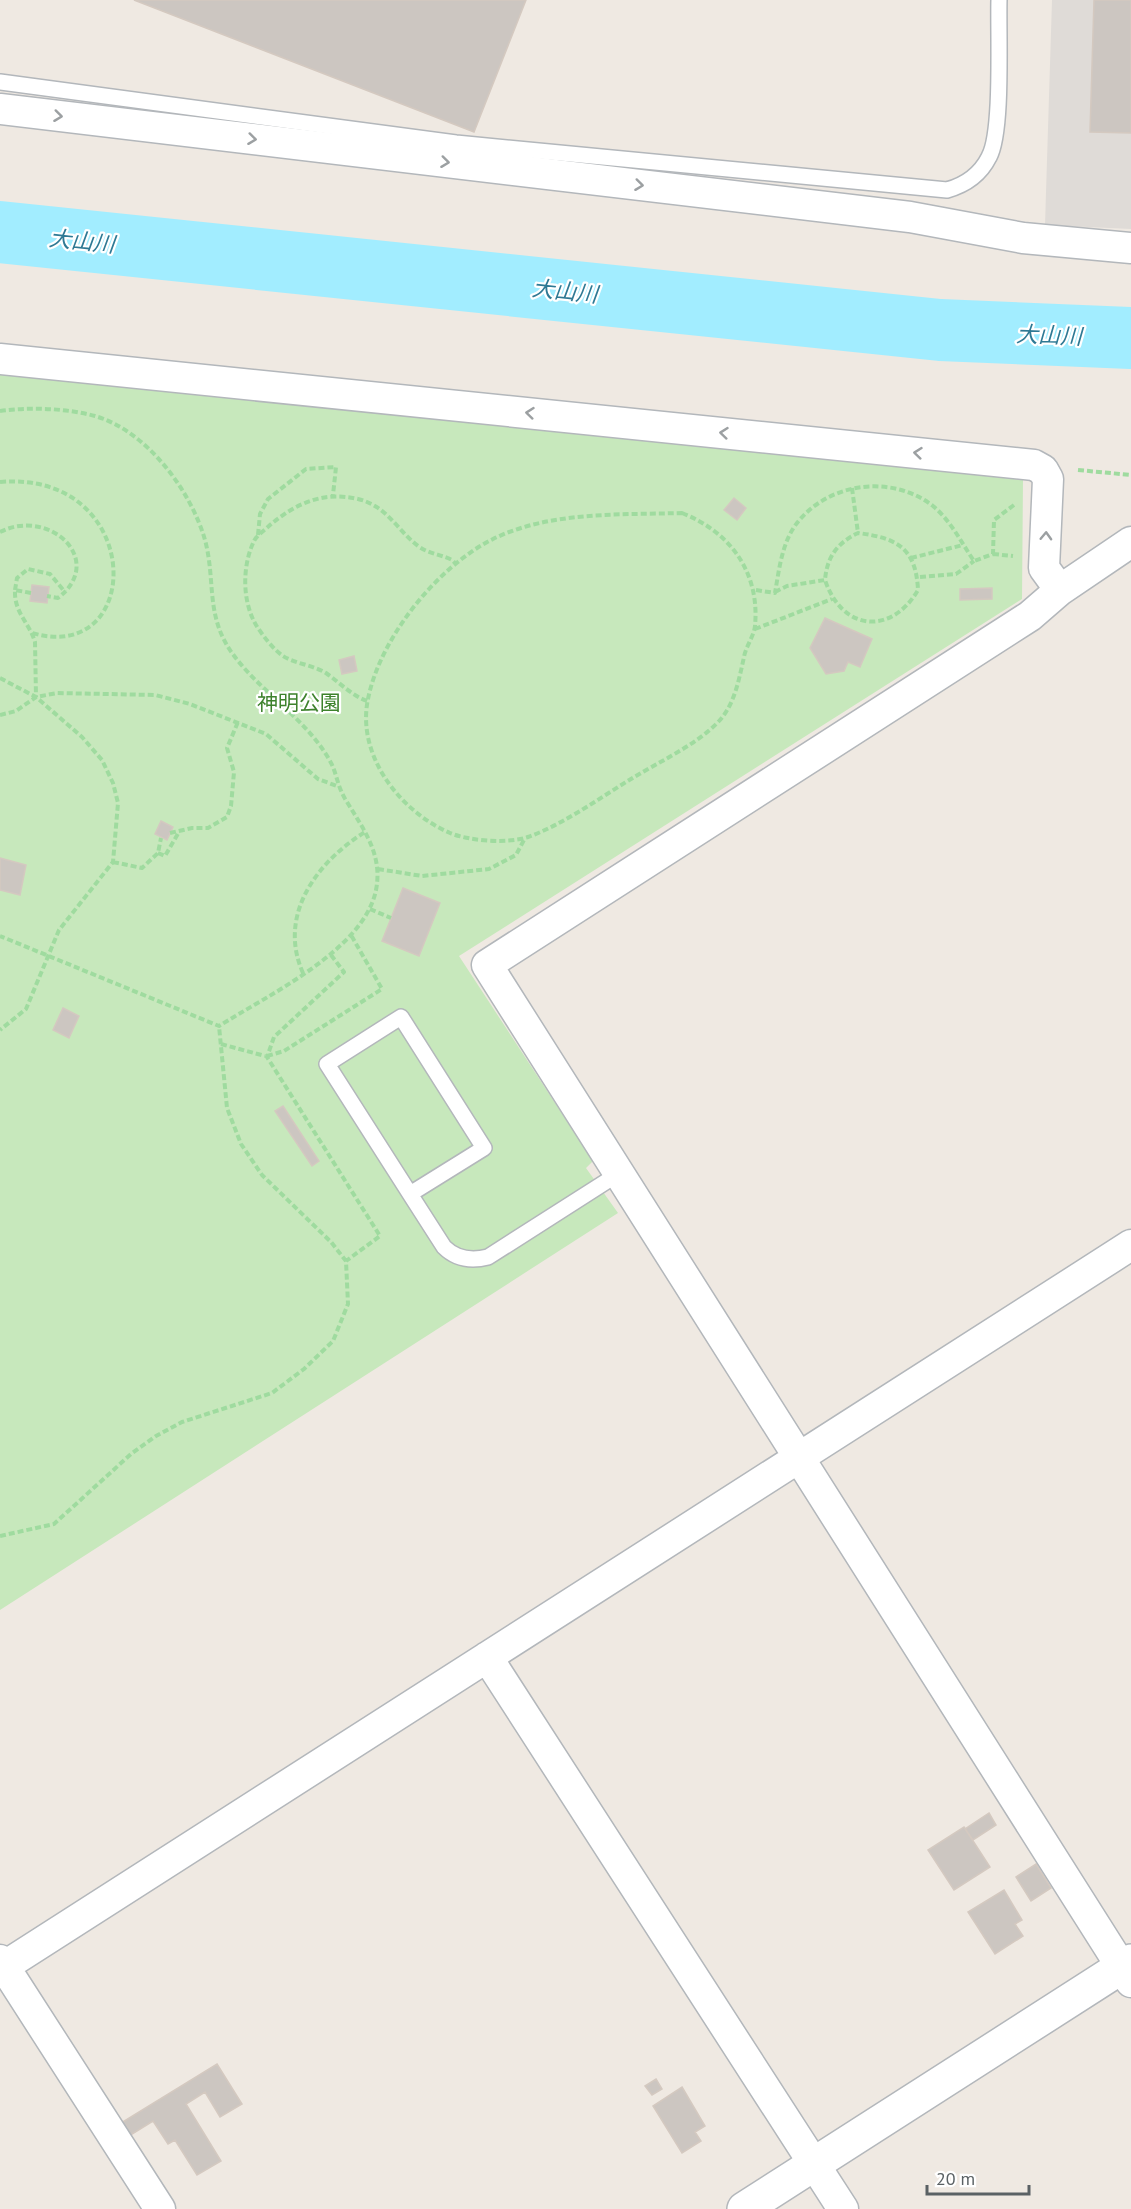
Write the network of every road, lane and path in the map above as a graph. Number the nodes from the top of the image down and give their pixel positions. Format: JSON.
{"nodes":[{"id":1,"x":999,"y":0,"type":"edge"},
{"id":2,"x":0,"y":82,"type":"edge"},
{"id":3,"x":0,"y":110,"type":"edge"},
{"id":4,"x":1131,"y":248,"type":"edge"},
{"id":5,"x":0,"y":359,"type":"edge"},
{"id":6,"x":0,"y":411,"type":"edge"},
{"id":7,"x":1073,"y":470,"type":"dead end"},
{"id":8,"x":1131,"y":475,"type":"edge"},
{"id":9,"x":0,"y":482,"type":"edge"},
{"id":10,"x":852,"y":488,"type":"junction"},
{"id":11,"x":333,"y":495,"type":"junction"},
{"id":12,"x":1022,"y":499,"type":"dead end"},
{"id":13,"x":0,"y":532,"type":"edge"},
{"id":14,"x":858,"y":533,"type":"junction"},
{"id":15,"x":258,"y":536,"type":"junction"},
{"id":16,"x":1131,"y":542,"type":"edge"},
{"id":17,"x":963,"y":545,"type":"junction"},
{"id":18,"x":911,"y":558,"type":"junction"},
{"id":19,"x":974,"y":561,"type":"junction"},
{"id":20,"x":455,"y":563,"type":"junction"},
{"id":21,"x":920,"y":577,"type":"dead end"},
{"id":22,"x":825,"y":580,"type":"junction"},
{"id":23,"x":15,"y":590,"type":"junction"},
{"id":24,"x":756,"y":590,"type":"junction"},
{"id":25,"x":1060,"y":590,"type":"junction"},
{"id":26,"x":65,"y":592,"type":"junction"},
{"id":27,"x":775,"y":592,"type":"junction"},
{"id":28,"x":31,"y":593,"type":"dead end"},
{"id":29,"x":47,"y":596,"type":"dead end"},
{"id":30,"x":832,"y":599,"type":"junction"},
{"id":31,"x":755,"y":629,"type":"junction"},
{"id":32,"x":32,"y":633,"type":"junction"},
{"id":33,"x":0,"y":678,"type":"edge"},
{"id":34,"x":36,"y":697,"type":"junction"},
{"id":35,"x":367,"y":701,"type":"junction"},
{"id":36,"x":0,"y":715,"type":"edge"},
{"id":37,"x":238,"y":722,"type":"junction"},
{"id":38,"x":337,"y":786,"type":"junction"},
{"id":39,"x":179,"y":832,"type":"junction"},
{"id":40,"x":365,"y":832,"type":"junction"},
{"id":41,"x":170,"y":833,"type":"dead end"},
{"id":42,"x":161,"y":838,"type":"dead end"},
{"id":43,"x":525,"y":838,"type":"junction"},
{"id":44,"x":158,"y":853,"type":"junction"},
{"id":45,"x":113,"y":862,"type":"junction"},
{"id":46,"x":378,"y":869,"type":"junction"},
{"id":47,"x":370,"y":909,"type":"junction"},
{"id":48,"x":391,"y":918,"type":"dead end"},
{"id":49,"x":351,"y":935,"type":"junction"},
{"id":50,"x":0,"y":936,"type":"edge"},
{"id":51,"x":331,"y":955,"type":"junction"},
{"id":52,"x":48,"y":956,"type":"junction"},
{"id":53,"x":303,"y":973,"type":"junction"},
{"id":54,"x":219,"y":1026,"type":"junction"},
{"id":55,"x":0,"y":1030,"type":"edge"},
{"id":56,"x":221,"y":1044,"type":"junction"},
{"id":57,"x":266,"y":1057,"type":"junction"},
{"id":58,"x":618,"y":1174,"type":"junction"},
{"id":59,"x":410,"y":1194,"type":"junction"},
{"id":60,"x":1131,"y":1245,"type":"edge"},
{"id":61,"x":346,"y":1261,"type":"junction"},
{"id":62,"x":799,"y":1457,"type":"junction"},
{"id":63,"x":0,"y":1536,"type":"edge"},
{"id":64,"x":487,"y":1657,"type":"junction"},
{"id":65,"x":2,"y":1965,"type":"edge"},
{"id":66,"x":1128,"y":1970,"type":"edge"},
{"id":67,"x":815,"y":2164,"type":"junction"},
{"id":68,"x":160,"y":2209,"type":"edge"},
{"id":69,"x":744,"y":2209,"type":"edge"},
{"id":70,"x":843,"y":2209,"type":"edge"}],
"edges":[{"from":1,"to":2,"type":"lane"},
{"from":3,"to":4,"type":"street","one_way":true},
{"from":25,"to":5,"type":"street","one_way":true},
{"from":6,"to":38,"type":"path"},
{"from":7,"to":8,"type":"path"},
{"from":9,"to":32,"type":"path"},
{"from":10,"to":14,"type":"path"},
{"from":10,"to":17,"type":"path"},
{"from":10,"to":27,"type":"path"},
{"from":11,"to":15,"type":"path"},
{"from":11,"to":15,"type":"path"},
{"from":11,"to":20,"type":"path"},
{"from":12,"to":19,"type":"path"},
{"from":13,"to":26,"type":"path"},
{"from":14,"to":18,"type":"path"},
{"from":14,"to":22,"type":"path"},
{"from":15,"to":35,"type":"path"},
{"from":16,"to":25,"type":"street"},
{"from":17,"to":18,"type":"path"},
{"from":17,"to":19,"type":"path"},
{"from":18,"to":30,"type":"path"},
{"from":19,"to":21,"type":"path"},
{"from":20,"to":24,"type":"path"},
{"from":20,"to":35,"type":"path"},
{"from":22,"to":27,"type":"path"},
{"from":22,"to":30,"type":"path"},
{"from":23,"to":26,"type":"path"},
{"from":23,"to":28,"type":"path"},
{"from":23,"to":32,"type":"path"},
{"from":24,"to":27,"type":"path"},
{"from":24,"to":31,"type":"path"},
{"from":25,"to":58,"type":"street"},
{"from":26,"to":29,"type":"path"},
{"from":30,"to":31,"type":"path"},
{"from":31,"to":43,"type":"path"},
{"from":32,"to":34,"type":"path"},
{"from":33,"to":34,"type":"path"},
{"from":34,"to":36,"type":"path"},
{"from":34,"to":37,"type":"path"},
{"from":34,"to":45,"type":"path"},
{"from":35,"to":43,"type":"path"},
{"from":37,"to":38,"type":"path"},
{"from":37,"to":39,"type":"path"},
{"from":38,"to":40,"type":"path"},
{"from":39,"to":41,"type":"path"},
{"from":39,"to":44,"type":"path"},
{"from":40,"to":46,"type":"path"},
{"from":40,"to":53,"type":"path"},
{"from":42,"to":44,"type":"path"},
{"from":43,"to":46,"type":"path"},
{"from":44,"to":45,"type":"path"},
{"from":45,"to":52,"type":"path"},
{"from":46,"to":47,"type":"path"},
{"from":47,"to":48,"type":"path"},
{"from":47,"to":49,"type":"path"},
{"from":49,"to":51,"type":"path"},
{"from":49,"to":57,"type":"path"},
{"from":50,"to":52,"type":"path"},
{"from":51,"to":53,"type":"path"},
{"from":51,"to":57,"type":"path"},
{"from":52,"to":54,"type":"path"},
{"from":52,"to":55,"type":"path"},
{"from":53,"to":54,"type":"path"},
{"from":54,"to":56,"type":"path"},
{"from":56,"to":57,"type":"path"},
{"from":56,"to":61,"type":"path"},
{"from":57,"to":61,"type":"path"},
{"from":58,"to":59,"type":"lane"},
{"from":58,"to":62,"type":"street"},
{"from":59,"to":59,"type":"lane"},
{"from":60,"to":62,"type":"street"},
{"from":61,"to":63,"type":"path"},
{"from":62,"to":64,"type":"street"},
{"from":62,"to":66,"type":"street"},
{"from":64,"to":65,"type":"street"},
{"from":64,"to":67,"type":"street"},
{"from":65,"to":68,"type":"street"},
{"from":66,"to":67,"type":"street"},
{"from":67,"to":69,"type":"street"},
{"from":67,"to":70,"type":"street"}]}
